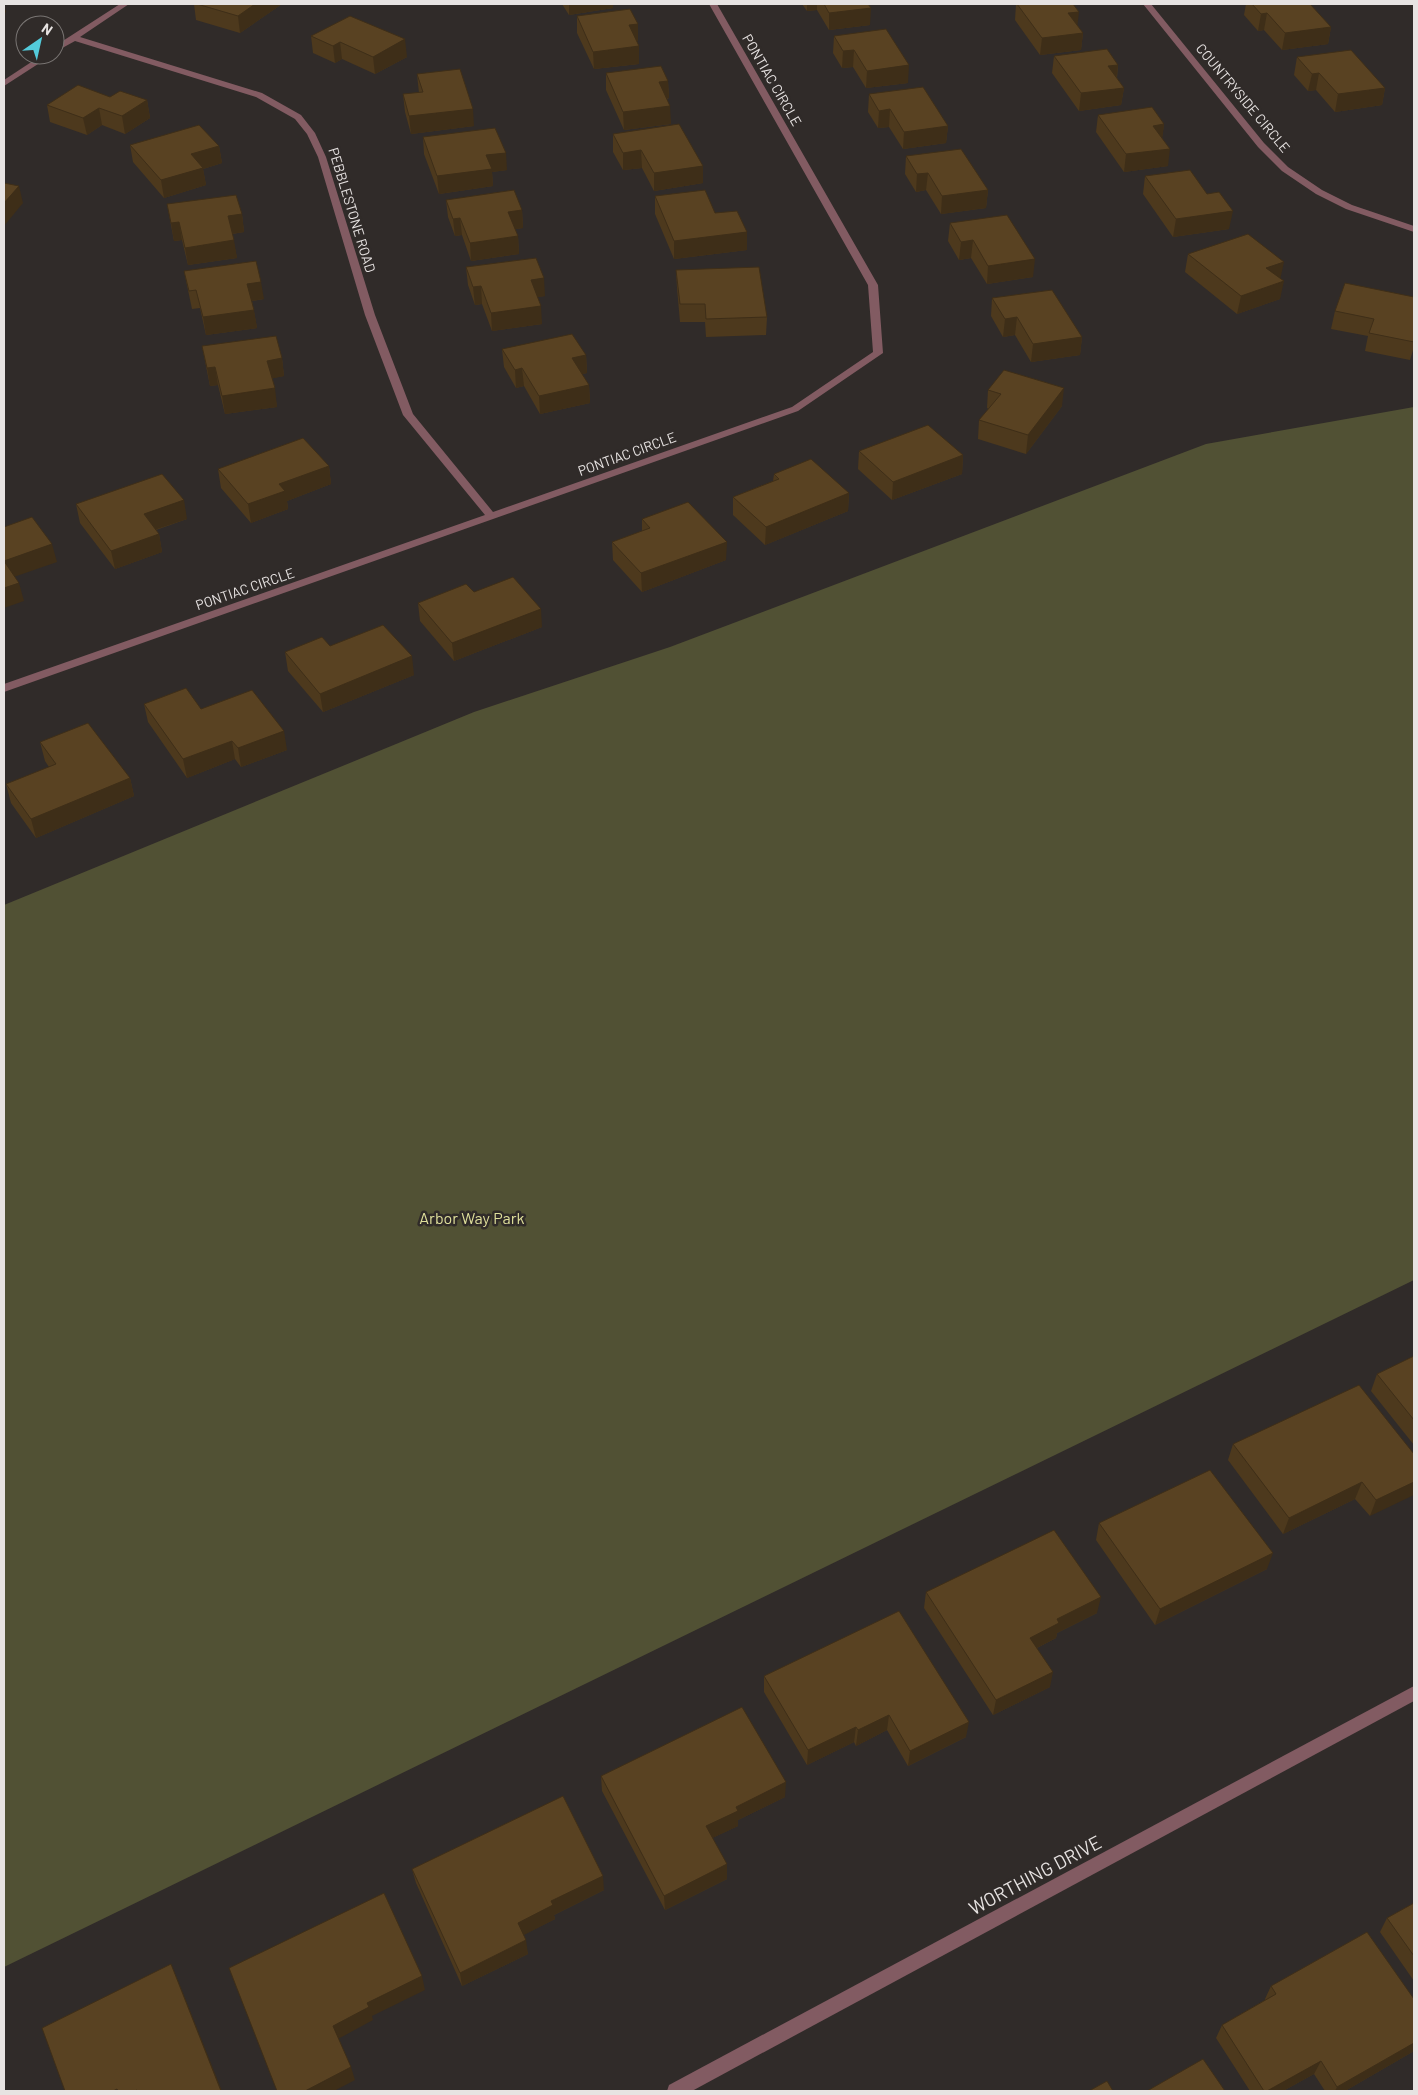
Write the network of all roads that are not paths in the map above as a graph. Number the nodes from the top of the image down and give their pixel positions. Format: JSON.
{"nodes":[{"id":1,"x":125,"y":4,"type":"edge"},
{"id":2,"x":713,"y":4,"type":"edge"},
{"id":3,"x":1147,"y":4,"type":"edge"},
{"id":4,"x":74,"y":38,"type":"junction"},
{"id":5,"x":65,"y":44,"type":"edge"},
{"id":6,"x":33,"y":65,"type":"edge"},
{"id":7,"x":4,"y":84,"type":"edge"},
{"id":8,"x":1414,"y":229,"type":"edge"},
{"id":9,"x":492,"y":517,"type":"junction"},
{"id":10,"x":4,"y":688,"type":"edge"},
{"id":11,"x":1414,"y":1694,"type":"edge"},
{"id":12,"x":676,"y":2091,"type":"edge"}],
"edges":[{"from":1,"to":4,"type":"street"},
{"from":2,"to":9,"type":"street","name":"PONTIAC CIRCLE"},
{"from":3,"to":8,"type":"street","name":"COUNTRYSIDE CIRCLE"},
{"from":4,"to":5,"type":"street"},
{"from":4,"to":9,"type":"street","name":"PEBBLESTONE ROAD"},
{"from":6,"to":7,"type":"street"},
{"from":9,"to":10,"type":"street","name":"PONTIAC CIRCLE"},
{"from":11,"to":12,"type":"street","name":"WORTHING DRIVE"}]}
